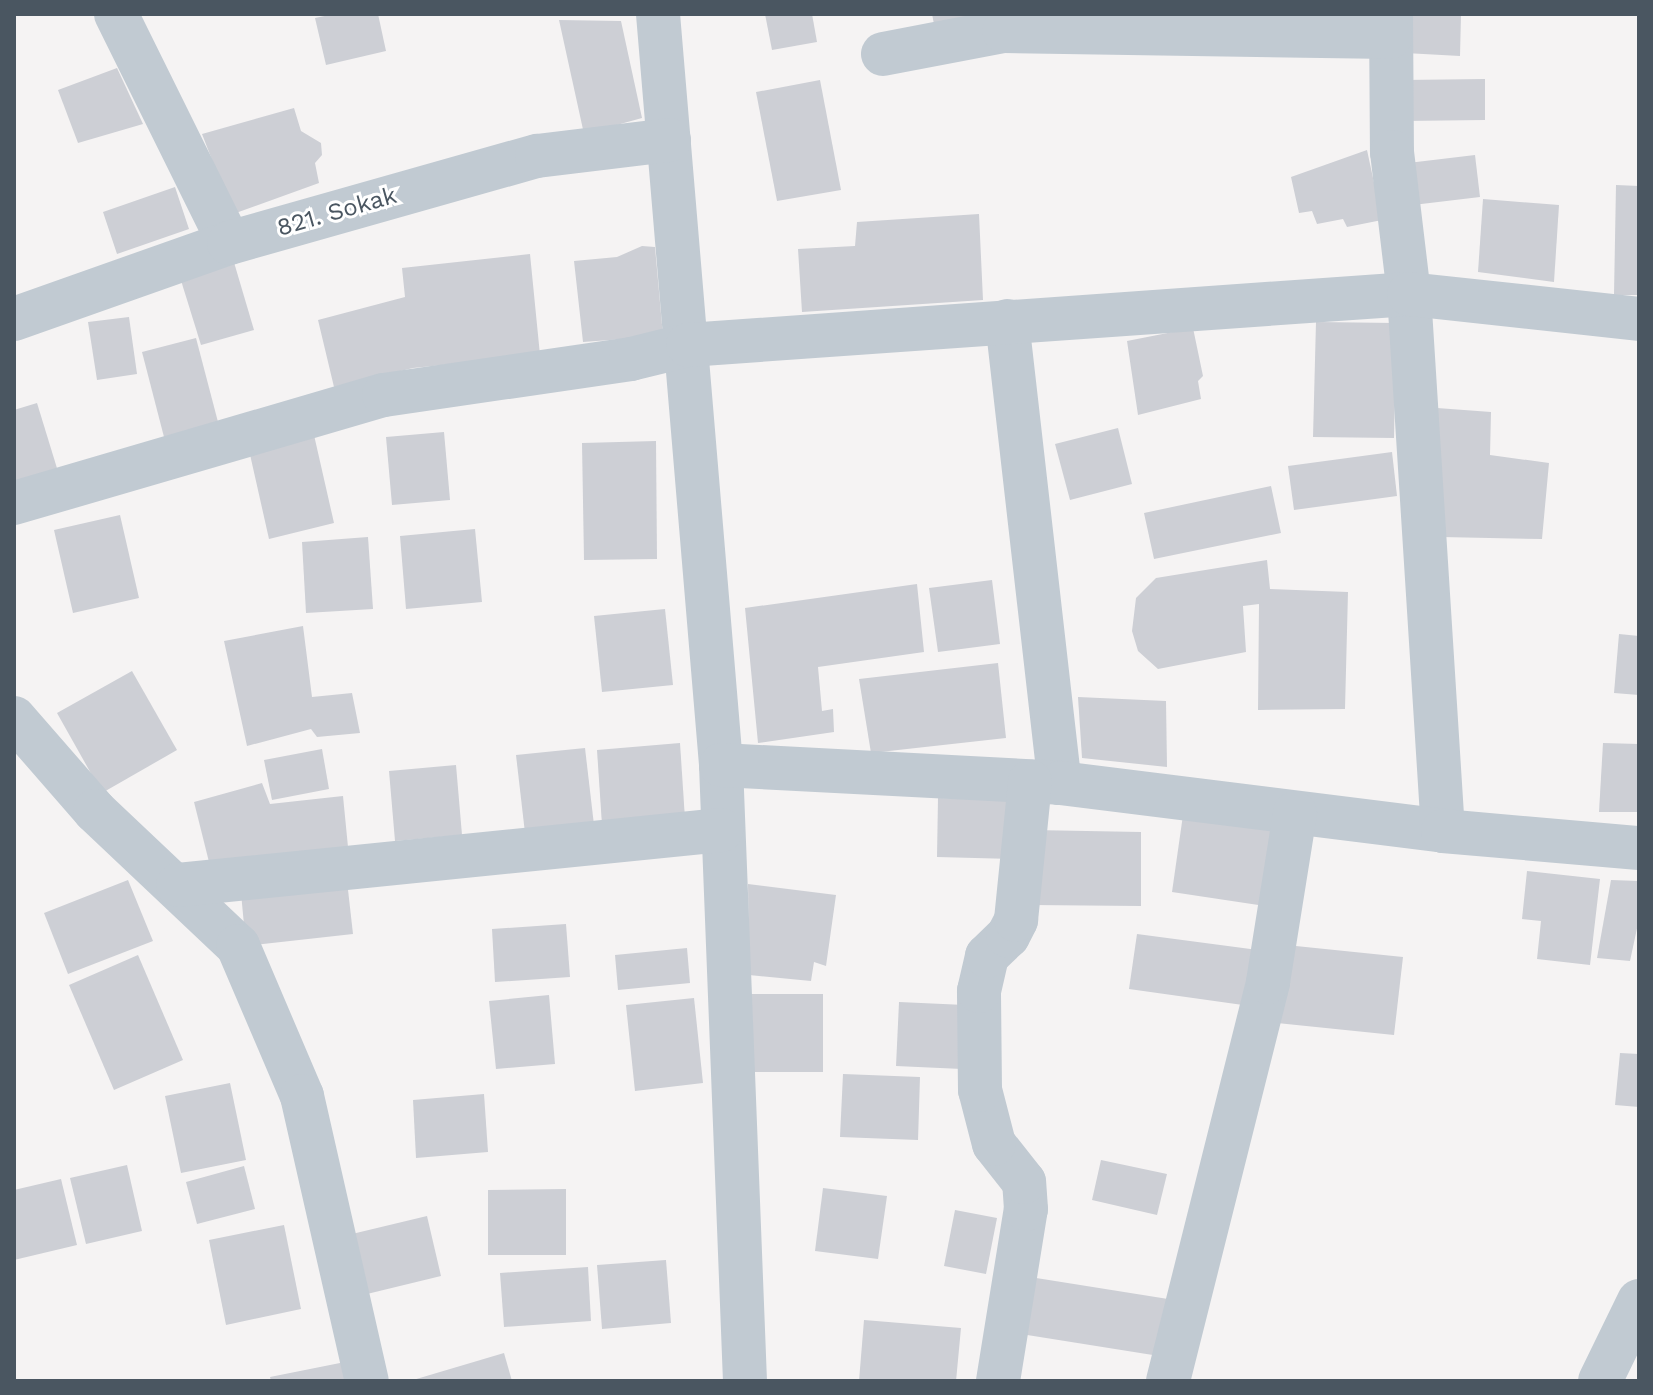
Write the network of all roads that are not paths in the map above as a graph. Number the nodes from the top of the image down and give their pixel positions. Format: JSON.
{"nodes":[{"id":1,"x":116,"y":14,"type":"edge"},
{"id":2,"x":658,"y":14,"type":"edge"},
{"id":3,"x":1004,"y":22,"type":"edge"},
{"id":4,"x":1390,"y":25,"type":"edge"},
{"id":5,"x":883,"y":54,"type":"dead end"},
{"id":6,"x":669,"y":140,"type":"junction"},
{"id":7,"x":229,"y":243,"type":"junction"},
{"id":8,"x":1409,"y":294,"type":"junction"},
{"id":9,"x":14,"y":319,"type":"edge"},
{"id":10,"x":1639,"y":319,"type":"edge"},
{"id":11,"x":1007,"y":321,"type":"junction"},
{"id":12,"x":688,"y":345,"type":"junction"},
{"id":13,"x":14,"y":503,"type":"edge"},
{"id":14,"x":14,"y":718,"type":"edge"},
{"id":15,"x":721,"y":765,"type":"junction"},
{"id":16,"x":1045,"y":783,"type":"junction"},
{"id":17,"x":1295,"y":813,"type":"junction"},
{"id":18,"x":721,"y":830,"type":"junction"},
{"id":19,"x":1443,"y":831,"type":"junction"},
{"id":20,"x":1639,"y":848,"type":"edge"},
{"id":21,"x":178,"y":885,"type":"junction"},
{"id":22,"x":1639,"y":1301,"type":"edge"},
{"id":23,"x":367,"y":1381,"type":"edge"},
{"id":24,"x":745,"y":1381,"type":"edge"},
{"id":25,"x":998,"y":1381,"type":"edge"},
{"id":26,"x":1168,"y":1381,"type":"edge"},
{"id":27,"x":1600,"y":1381,"type":"edge"}],
"edges":[{"from":1,"to":7,"type":"street"},
{"from":2,"to":6,"type":"street"},
{"from":3,"to":4,"type":"street"},
{"from":3,"to":5,"type":"street"},
{"from":4,"to":8,"type":"street"},
{"from":6,"to":7,"type":"street","name":"821. Sokak"},
{"from":6,"to":12,"type":"street"},
{"from":7,"to":9,"type":"street","name":"821. Sokak"},
{"from":8,"to":10,"type":"street"},
{"from":8,"to":11,"type":"street"},
{"from":8,"to":19,"type":"street"},
{"from":11,"to":12,"type":"street"},
{"from":11,"to":16,"type":"street"},
{"from":12,"to":13,"type":"street"},
{"from":12,"to":15,"type":"street"},
{"from":14,"to":21,"type":"street"},
{"from":15,"to":16,"type":"street"},
{"from":15,"to":18,"type":"street"},
{"from":16,"to":17,"type":"street"},
{"from":16,"to":25,"type":"street"},
{"from":17,"to":19,"type":"street"},
{"from":17,"to":26,"type":"street"},
{"from":18,"to":21,"type":"street"},
{"from":18,"to":24,"type":"street"},
{"from":19,"to":20,"type":"street"},
{"from":21,"to":23,"type":"street"},
{"from":22,"to":27,"type":"street"}]}
